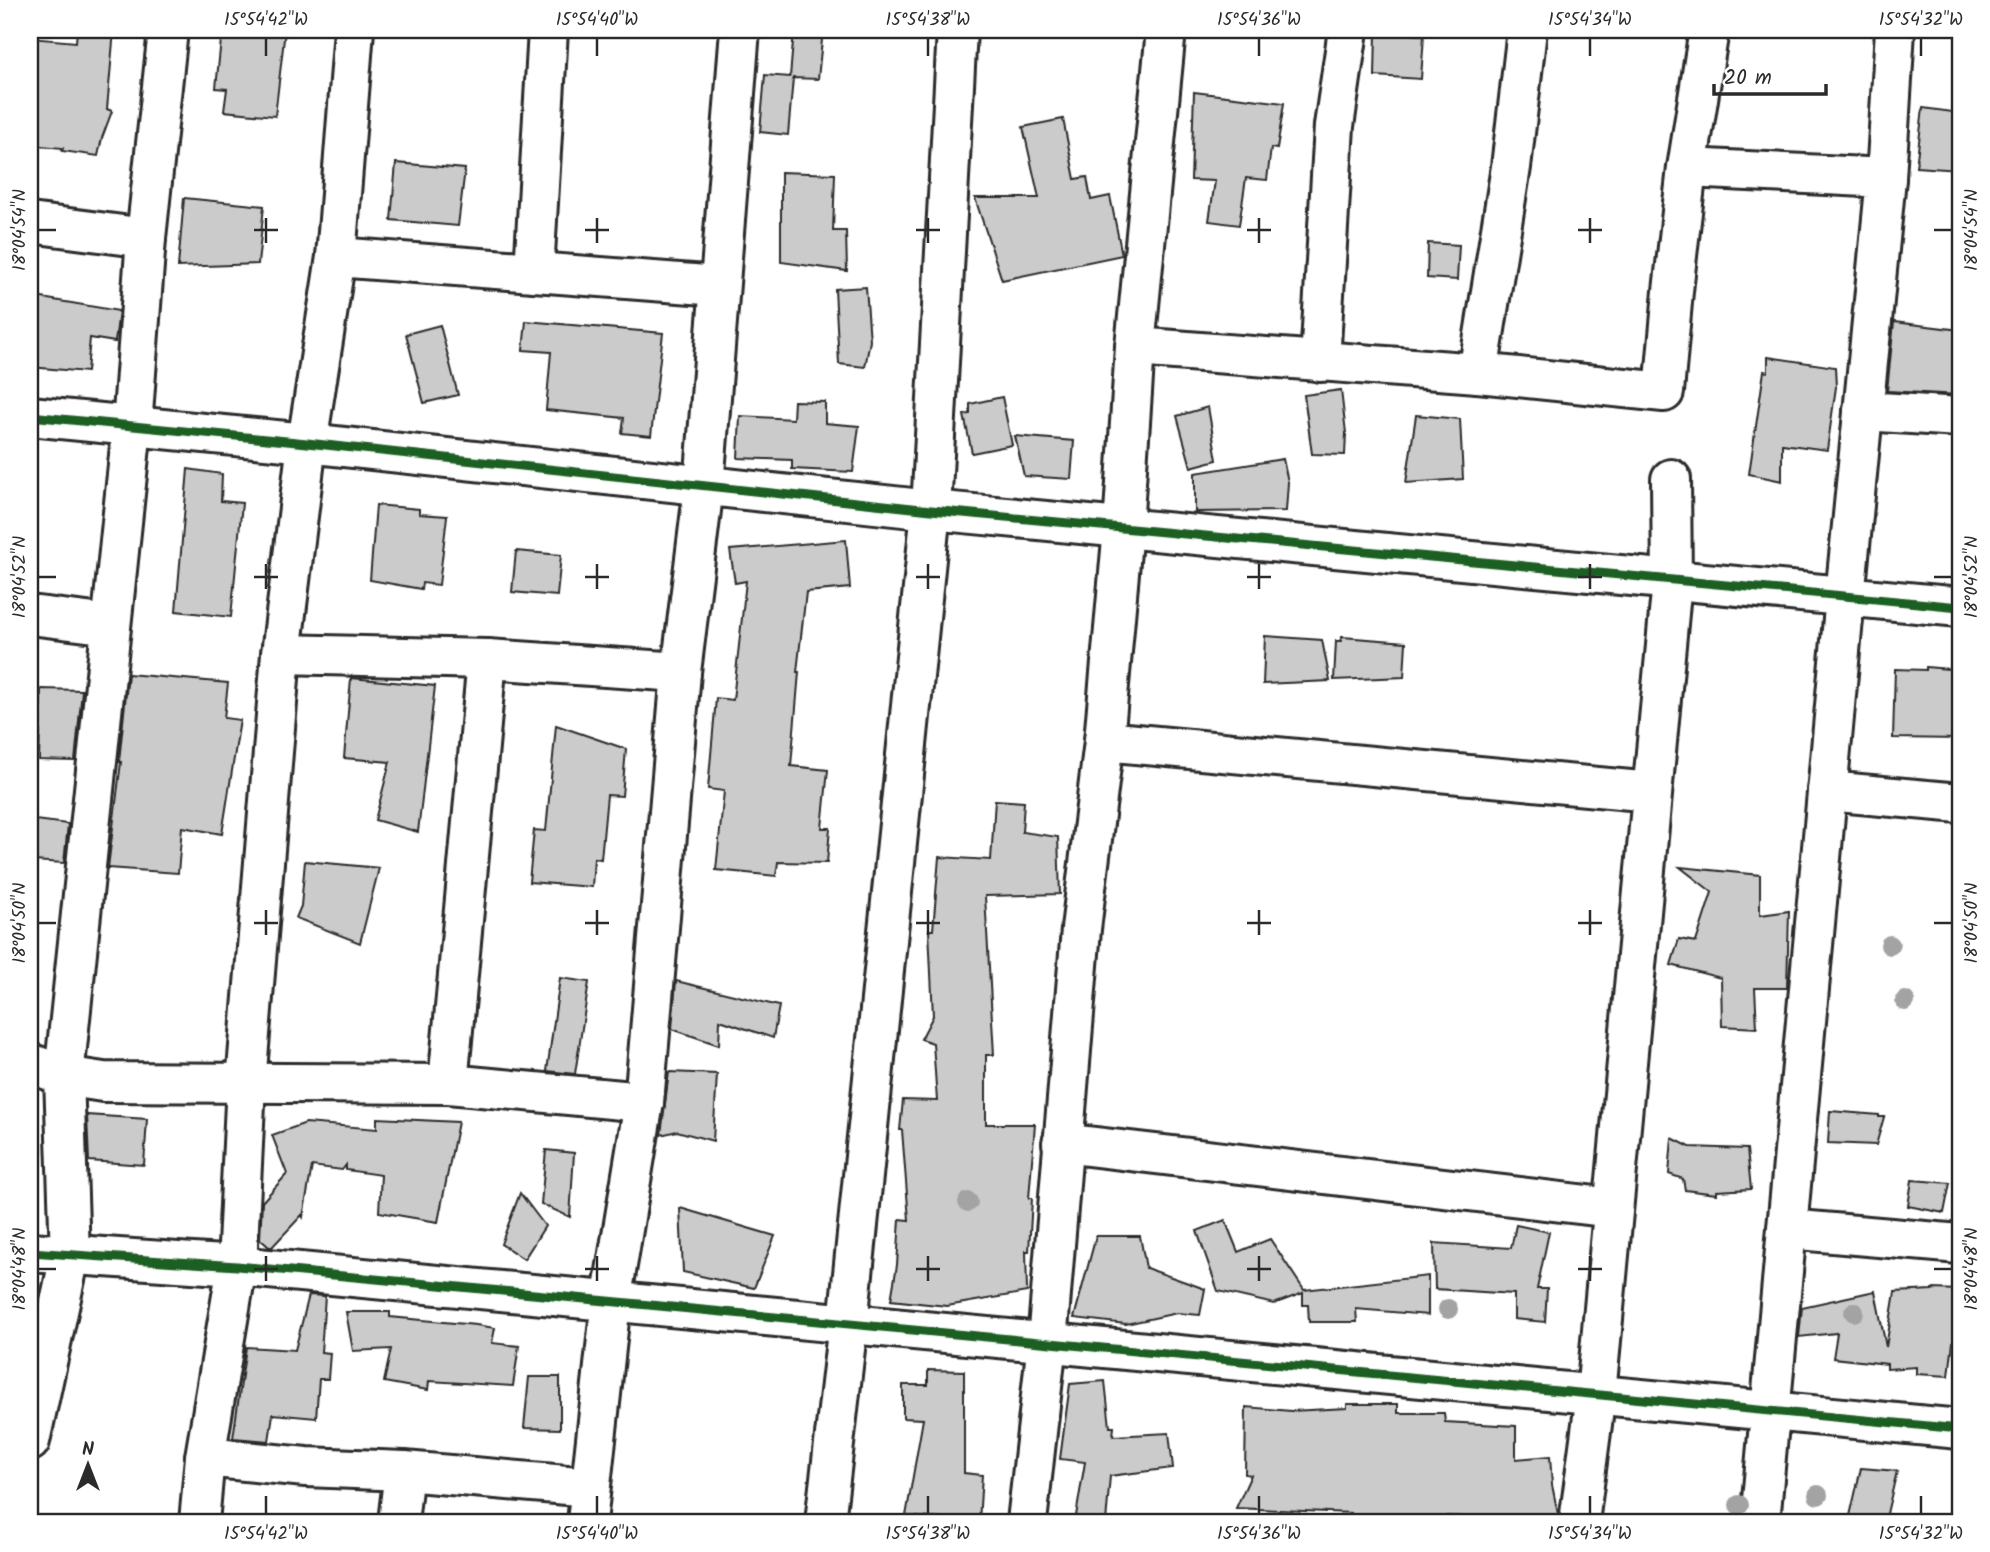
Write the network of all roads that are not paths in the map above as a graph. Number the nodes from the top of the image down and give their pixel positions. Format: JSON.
{"nodes":[{"id":1,"x":169,"y":30,"type":"edge"},
{"id":2,"x":354,"y":30,"type":"edge"},
{"id":3,"x":548,"y":30,"type":"edge"},
{"id":4,"x":740,"y":30,"type":"edge"},
{"id":5,"x":957,"y":30,"type":"edge"},
{"id":6,"x":1166,"y":30,"type":"edge"},
{"id":7,"x":1348,"y":30,"type":"edge"},
{"id":8,"x":1527,"y":30,"type":"edge"},
{"id":9,"x":1709,"y":30,"type":"edge"},
{"id":10,"x":1895,"y":30,"type":"edge"},
{"id":11,"x":1687,"y":168,"type":"junction"},
{"id":12,"x":1886,"y":178,"type":"junction"},
{"id":13,"x":30,"y":223,"type":"edge"},
{"id":14,"x":146,"y":238,"type":"junction"},
{"id":15,"x":336,"y":257,"type":"junction"},
{"id":16,"x":534,"y":272,"type":"junction"},
{"id":17,"x":719,"y":286,"type":"junction"},
{"id":18,"x":1135,"y":347,"type":"junction"},
{"id":19,"x":1321,"y":362,"type":"junction"},
{"id":20,"x":1478,"y":373,"type":"junction"},
{"id":21,"x":1863,"y":411,"type":"junction"},
{"id":22,"x":30,"y":416,"type":"edge"},
{"id":23,"x":1960,"y":417,"type":"edge"},
{"id":24,"x":132,"y":427,"type":"junction"},
{"id":25,"x":307,"y":443,"type":"junction"},
{"id":26,"x":1671,"y":479,"type":"dead end"},
{"id":27,"x":704,"y":486,"type":"junction"},
{"id":28,"x":931,"y":510,"type":"junction"},
{"id":29,"x":1123,"y":528,"type":"junction"},
{"id":30,"x":1672,"y":581,"type":"junction"},
{"id":31,"x":1845,"y":597,"type":"junction"},
{"id":32,"x":1960,"y":607,"type":"edge"},
{"id":33,"x":30,"y":615,"type":"edge"},
{"id":34,"x":111,"y":625,"type":"junction"},
{"id":35,"x":281,"y":654,"type":"junction"},
{"id":36,"x":487,"y":659,"type":"junction"},
{"id":37,"x":681,"y":672,"type":"junction"},
{"id":38,"x":1104,"y":741,"type":"junction"},
{"id":39,"x":1827,"y":791,"type":"junction"},
{"id":40,"x":1652,"y":792,"type":"junction"},
{"id":41,"x":1960,"y":803,"type":"edge"},
{"id":42,"x":47,"y":1069,"type":"edge"},
{"id":43,"x":246,"y":1083,"type":"junction"},
{"id":44,"x":448,"y":1084,"type":"junction"},
{"id":45,"x":644,"y":1102,"type":"junction"},
{"id":46,"x":1062,"y":1143,"type":"junction"},
{"id":47,"x":1613,"y":1208,"type":"junction"},
{"id":48,"x":1787,"y":1229,"type":"junction"},
{"id":49,"x":1960,"y":1244,"type":"edge"},
{"id":50,"x":30,"y":1252,"type":"edge"},
{"id":51,"x":70,"y":1256,"type":"junction"},
{"id":52,"x":237,"y":1266,"type":"junction"},
{"id":53,"x":611,"y":1302,"type":"junction"},
{"id":54,"x":848,"y":1323,"type":"junction"},
{"id":55,"x":1047,"y":1342,"type":"junction"},
{"id":56,"x":1596,"y":1394,"type":"junction"},
{"id":57,"x":1770,"y":1411,"type":"junction"},
{"id":58,"x":1960,"y":1429,"type":"edge"},
{"id":59,"x":30,"y":1441,"type":"edge"},
{"id":60,"x":205,"y":1457,"type":"junction"},
{"id":61,"x":404,"y":1471,"type":"junction"},
{"id":62,"x":588,"y":1505,"type":"edge"},
{"id":63,"x":199,"y":1522,"type":"edge"},
{"id":64,"x":398,"y":1522,"type":"edge"},
{"id":65,"x":825,"y":1522,"type":"edge"},
{"id":66,"x":1027,"y":1522,"type":"edge"},
{"id":67,"x":1579,"y":1522,"type":"edge"},
{"id":68,"x":1760,"y":1522,"type":"edge"}],
"edges":[{"from":1,"to":14,"type":"street"},
{"from":2,"to":15,"type":"street"},
{"from":3,"to":16,"type":"street"},
{"from":4,"to":17,"type":"street"},
{"from":5,"to":28,"type":"street"},
{"from":6,"to":18,"type":"street"},
{"from":7,"to":19,"type":"street"},
{"from":8,"to":20,"type":"street"},
{"from":9,"to":11,"type":"street"},
{"from":10,"to":12,"type":"street"},
{"from":11,"to":12,"type":"street"},
{"from":11,"to":20,"type":"street"},
{"from":12,"to":21,"type":"street"},
{"from":13,"to":14,"type":"street"},
{"from":14,"to":24,"type":"street"},
{"from":15,"to":16,"type":"street"},
{"from":15,"to":25,"type":"street"},
{"from":16,"to":17,"type":"street"},
{"from":17,"to":27,"type":"street"},
{"from":18,"to":19,"type":"street"},
{"from":18,"to":29,"type":"street"},
{"from":19,"to":20,"type":"street"},
{"from":21,"to":23,"type":"street"},
{"from":21,"to":31,"type":"street"},
{"from":22,"to":24,"type":"street"},
{"from":24,"to":25,"type":"street"},
{"from":24,"to":34,"type":"street"},
{"from":25,"to":27,"type":"street"},
{"from":25,"to":35,"type":"street"},
{"from":26,"to":30,"type":"street"},
{"from":27,"to":28,"type":"street"},
{"from":27,"to":37,"type":"street"},
{"from":28,"to":29,"type":"street"},
{"from":28,"to":54,"type":"street"},
{"from":29,"to":30,"type":"street"},
{"from":29,"to":38,"type":"street"},
{"from":30,"to":31,"type":"street"},
{"from":30,"to":40,"type":"street"},
{"from":31,"to":32,"type":"street"},
{"from":31,"to":39,"type":"street"},
{"from":33,"to":34,"type":"street"},
{"from":34,"to":42,"type":"street"},
{"from":35,"to":36,"type":"street"},
{"from":35,"to":43,"type":"street"},
{"from":36,"to":37,"type":"street"},
{"from":36,"to":44,"type":"street"},
{"from":37,"to":45,"type":"street"},
{"from":38,"to":40,"type":"street"},
{"from":38,"to":46,"type":"street"},
{"from":39,"to":41,"type":"street"},
{"from":39,"to":48,"type":"street"},
{"from":40,"to":47,"type":"street"},
{"from":42,"to":43,"type":"street"},
{"from":42,"to":51,"type":"street"},
{"from":43,"to":44,"type":"street"},
{"from":43,"to":52,"type":"street"},
{"from":44,"to":45,"type":"street"},
{"from":45,"to":53,"type":"street"},
{"from":46,"to":47,"type":"street"},
{"from":46,"to":55,"type":"street"},
{"from":47,"to":56,"type":"street"},
{"from":48,"to":49,"type":"street"},
{"from":48,"to":57,"type":"street"},
{"from":50,"to":51,"type":"street"},
{"from":51,"to":52,"type":"street"},
{"from":51,"to":59,"type":"street"},
{"from":52,"to":53,"type":"street"},
{"from":52,"to":60,"type":"street"},
{"from":53,"to":54,"type":"street"},
{"from":53,"to":62,"type":"street"},
{"from":54,"to":55,"type":"street"},
{"from":54,"to":65,"type":"street"},
{"from":55,"to":56,"type":"street"},
{"from":55,"to":66,"type":"street"},
{"from":56,"to":57,"type":"street"},
{"from":56,"to":67,"type":"street"},
{"from":57,"to":58,"type":"street"},
{"from":57,"to":68,"type":"street"},
{"from":60,"to":61,"type":"street"},
{"from":60,"to":63,"type":"street"},
{"from":61,"to":62,"type":"street"},
{"from":61,"to":64,"type":"street"}]}
